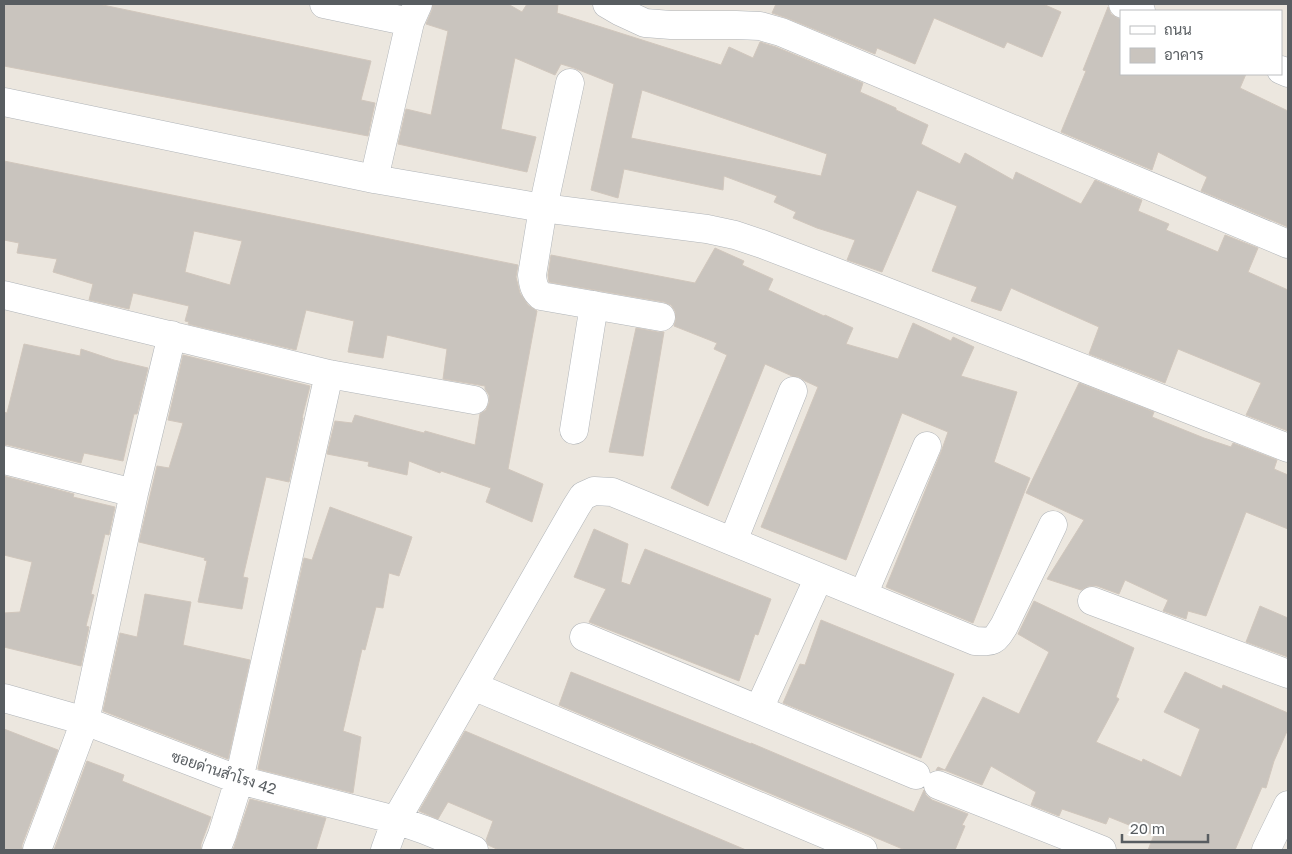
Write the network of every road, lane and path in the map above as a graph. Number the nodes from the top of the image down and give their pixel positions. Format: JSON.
{"nodes":[{"id":1,"x":324,"y":4,"type":"edge"},
{"id":2,"x":608,"y":4,"type":"edge"},
{"id":3,"x":1123,"y":4,"type":"edge"},
{"id":4,"x":1138,"y":10,"type":"edge"},
{"id":5,"x":414,"y":13,"type":"edge"},
{"id":6,"x":570,"y":83,"type":"dead end"},
{"id":7,"x":4,"y":102,"type":"edge"},
{"id":8,"x":374,"y":180,"type":"junction"},
{"id":9,"x":543,"y":208,"type":"junction"},
{"id":10,"x":1288,"y":244,"type":"edge"},
{"id":11,"x":4,"y":295,"type":"edge"},
{"id":12,"x":594,"y":305,"type":"junction"},
{"id":13,"x":661,"y":317,"type":"dead end"},
{"id":14,"x":172,"y":335,"type":"junction"},
{"id":15,"x":329,"y":374,"type":"junction"},
{"id":16,"x":792,"y":390,"type":"dead end"},
{"id":17,"x":474,"y":400,"type":"dead end"},
{"id":18,"x":574,"y":430,"type":"dead end"},
{"id":19,"x":927,"y":446,"type":"dead end"},
{"id":20,"x":1288,"y":448,"type":"edge"},
{"id":21,"x":4,"y":460,"type":"edge"},
{"id":22,"x":134,"y":493,"type":"junction"},
{"id":23,"x":1053,"y":525,"type":"dead end"},
{"id":24,"x":733,"y":541,"type":"junction"},
{"id":25,"x":819,"y":577,"type":"junction"},
{"id":26,"x":863,"y":595,"type":"junction"},
{"id":27,"x":1092,"y":601,"type":"dead end"},
{"id":28,"x":584,"y":637,"type":"dead end"},
{"id":29,"x":1288,"y":674,"type":"edge"},
{"id":30,"x":473,"y":686,"type":"junction"},
{"id":31,"x":4,"y":698,"type":"edge"},
{"id":32,"x":759,"y":709,"type":"junction"},
{"id":33,"x":85,"y":722,"type":"junction"},
{"id":34,"x":239,"y":780,"type":"junction"},
{"id":35,"x":1288,"y":805,"type":"edge"},
{"id":36,"x":396,"y":820,"type":"junction"},
{"id":37,"x":1091,"y":848,"type":"edge"},
{"id":38,"x":37,"y":850,"type":"edge"},
{"id":39,"x":216,"y":850,"type":"edge"},
{"id":40,"x":385,"y":850,"type":"edge"},
{"id":41,"x":474,"y":850,"type":"edge"},
{"id":42,"x":863,"y":850,"type":"edge"},
{"id":43,"x":1266,"y":850,"type":"edge"}],
"edges":[{"from":1,"to":5,"type":"street"},
{"from":2,"to":10,"type":"street"},
{"from":3,"to":4,"type":"street"},
{"from":5,"to":8,"type":"street"},
{"from":6,"to":9,"type":"street"},
{"from":7,"to":8,"type":"street"},
{"from":8,"to":9,"type":"street"},
{"from":9,"to":12,"type":"street"},
{"from":9,"to":20,"type":"street"},
{"from":11,"to":14,"type":"street"},
{"from":12,"to":13,"type":"street"},
{"from":12,"to":18,"type":"street"},
{"from":14,"to":15,"type":"street"},
{"from":14,"to":22,"type":"street"},
{"from":15,"to":17,"type":"street"},
{"from":15,"to":34,"type":"street"},
{"from":16,"to":24,"type":"street"},
{"from":19,"to":26,"type":"street"},
{"from":21,"to":22,"type":"street"},
{"from":22,"to":33,"type":"street"},
{"from":23,"to":26,"type":"street"},
{"from":24,"to":25,"type":"street"},
{"from":24,"to":30,"type":"street"},
{"from":25,"to":26,"type":"street"},
{"from":25,"to":32,"type":"street"},
{"from":27,"to":29,"type":"street"},
{"from":28,"to":32,"type":"street"},
{"from":30,"to":36,"type":"street"},
{"from":30,"to":42,"type":"street"},
{"from":31,"to":33,"type":"street","name":"ซอยด่านสำโรง 42"},
{"from":32,"to":37,"type":"street"},
{"from":33,"to":34,"type":"street","name":"ซอยด่านสำโรง 42"},
{"from":33,"to":38,"type":"street"},
{"from":34,"to":36,"type":"street","name":"ซอยด่านสำโรง 42"},
{"from":34,"to":39,"type":"street"},
{"from":35,"to":43,"type":"street"},
{"from":36,"to":40,"type":"street"},
{"from":36,"to":41,"type":"street","name":"ซอยด่านสำโรง 42"}]}
